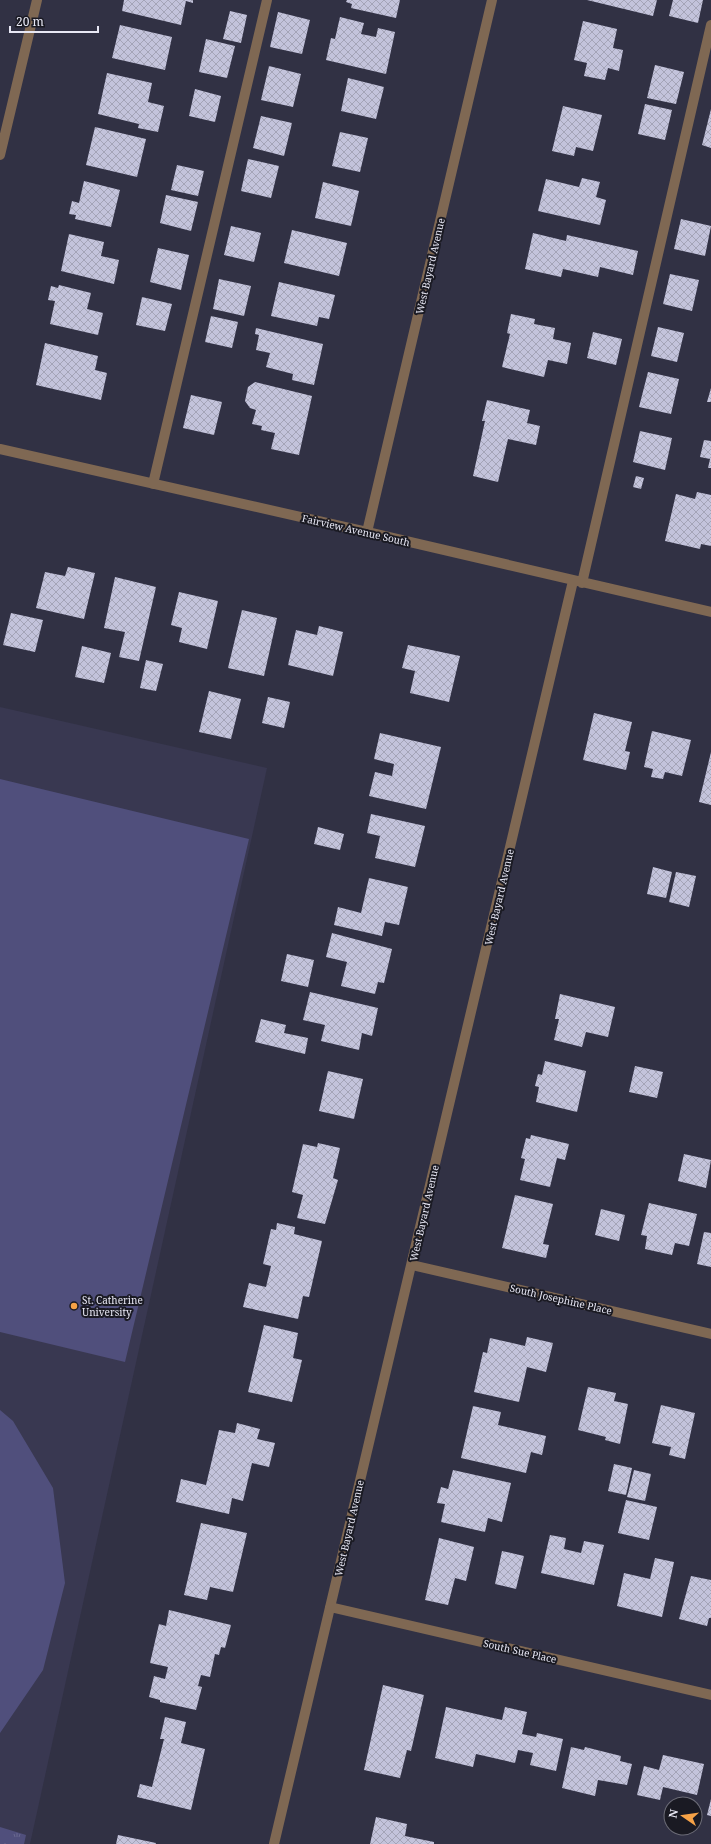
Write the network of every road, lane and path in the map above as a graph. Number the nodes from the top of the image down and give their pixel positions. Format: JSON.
{"nodes":[{"id":1,"x":37,"y":0,"type":"edge"},
{"id":2,"x":267,"y":0,"type":"edge"},
{"id":3,"x":492,"y":0,"type":"edge"},
{"id":4,"x":711,"y":25,"type":"edge"},
{"id":5,"x":0,"y":155,"type":"edge"},
{"id":6,"x":0,"y":450,"type":"edge"},
{"id":7,"x":153,"y":484,"type":"junction"},
{"id":8,"x":367,"y":532,"type":"junction"},
{"id":9,"x":578,"y":582,"type":"junction"},
{"id":10,"x":711,"y":612,"type":"edge"},
{"id":11,"x":412,"y":1265,"type":"junction"},
{"id":12,"x":711,"y":1334,"type":"edge"},
{"id":13,"x":330,"y":1607,"type":"junction"},
{"id":14,"x":711,"y":1695,"type":"edge"},
{"id":15,"x":274,"y":1844,"type":"edge"}],
"edges":[{"from":1,"to":5,"type":"street"},
{"from":2,"to":7,"type":"street"},
{"from":3,"to":8,"type":"street","name":"West Bayard Avenue"},
{"from":4,"to":9,"type":"street","name":"West Bayard Avenue"},
{"from":6,"to":7,"type":"street","name":"Fairview Avenue South"},
{"from":7,"to":8,"type":"street","name":"Fairview Avenue South"},
{"from":8,"to":9,"type":"street","name":"Fairview Avenue South"},
{"from":9,"to":10,"type":"street","name":"Fairview Avenue South"},
{"from":9,"to":11,"type":"street","name":"West Bayard Avenue"},
{"from":11,"to":12,"type":"street","name":"South Josephine Place"},
{"from":11,"to":13,"type":"street","name":"West Bayard Avenue"},
{"from":13,"to":14,"type":"street","name":"South Sue Place"},
{"from":13,"to":15,"type":"street","name":"West Bayard Avenue"}]}
